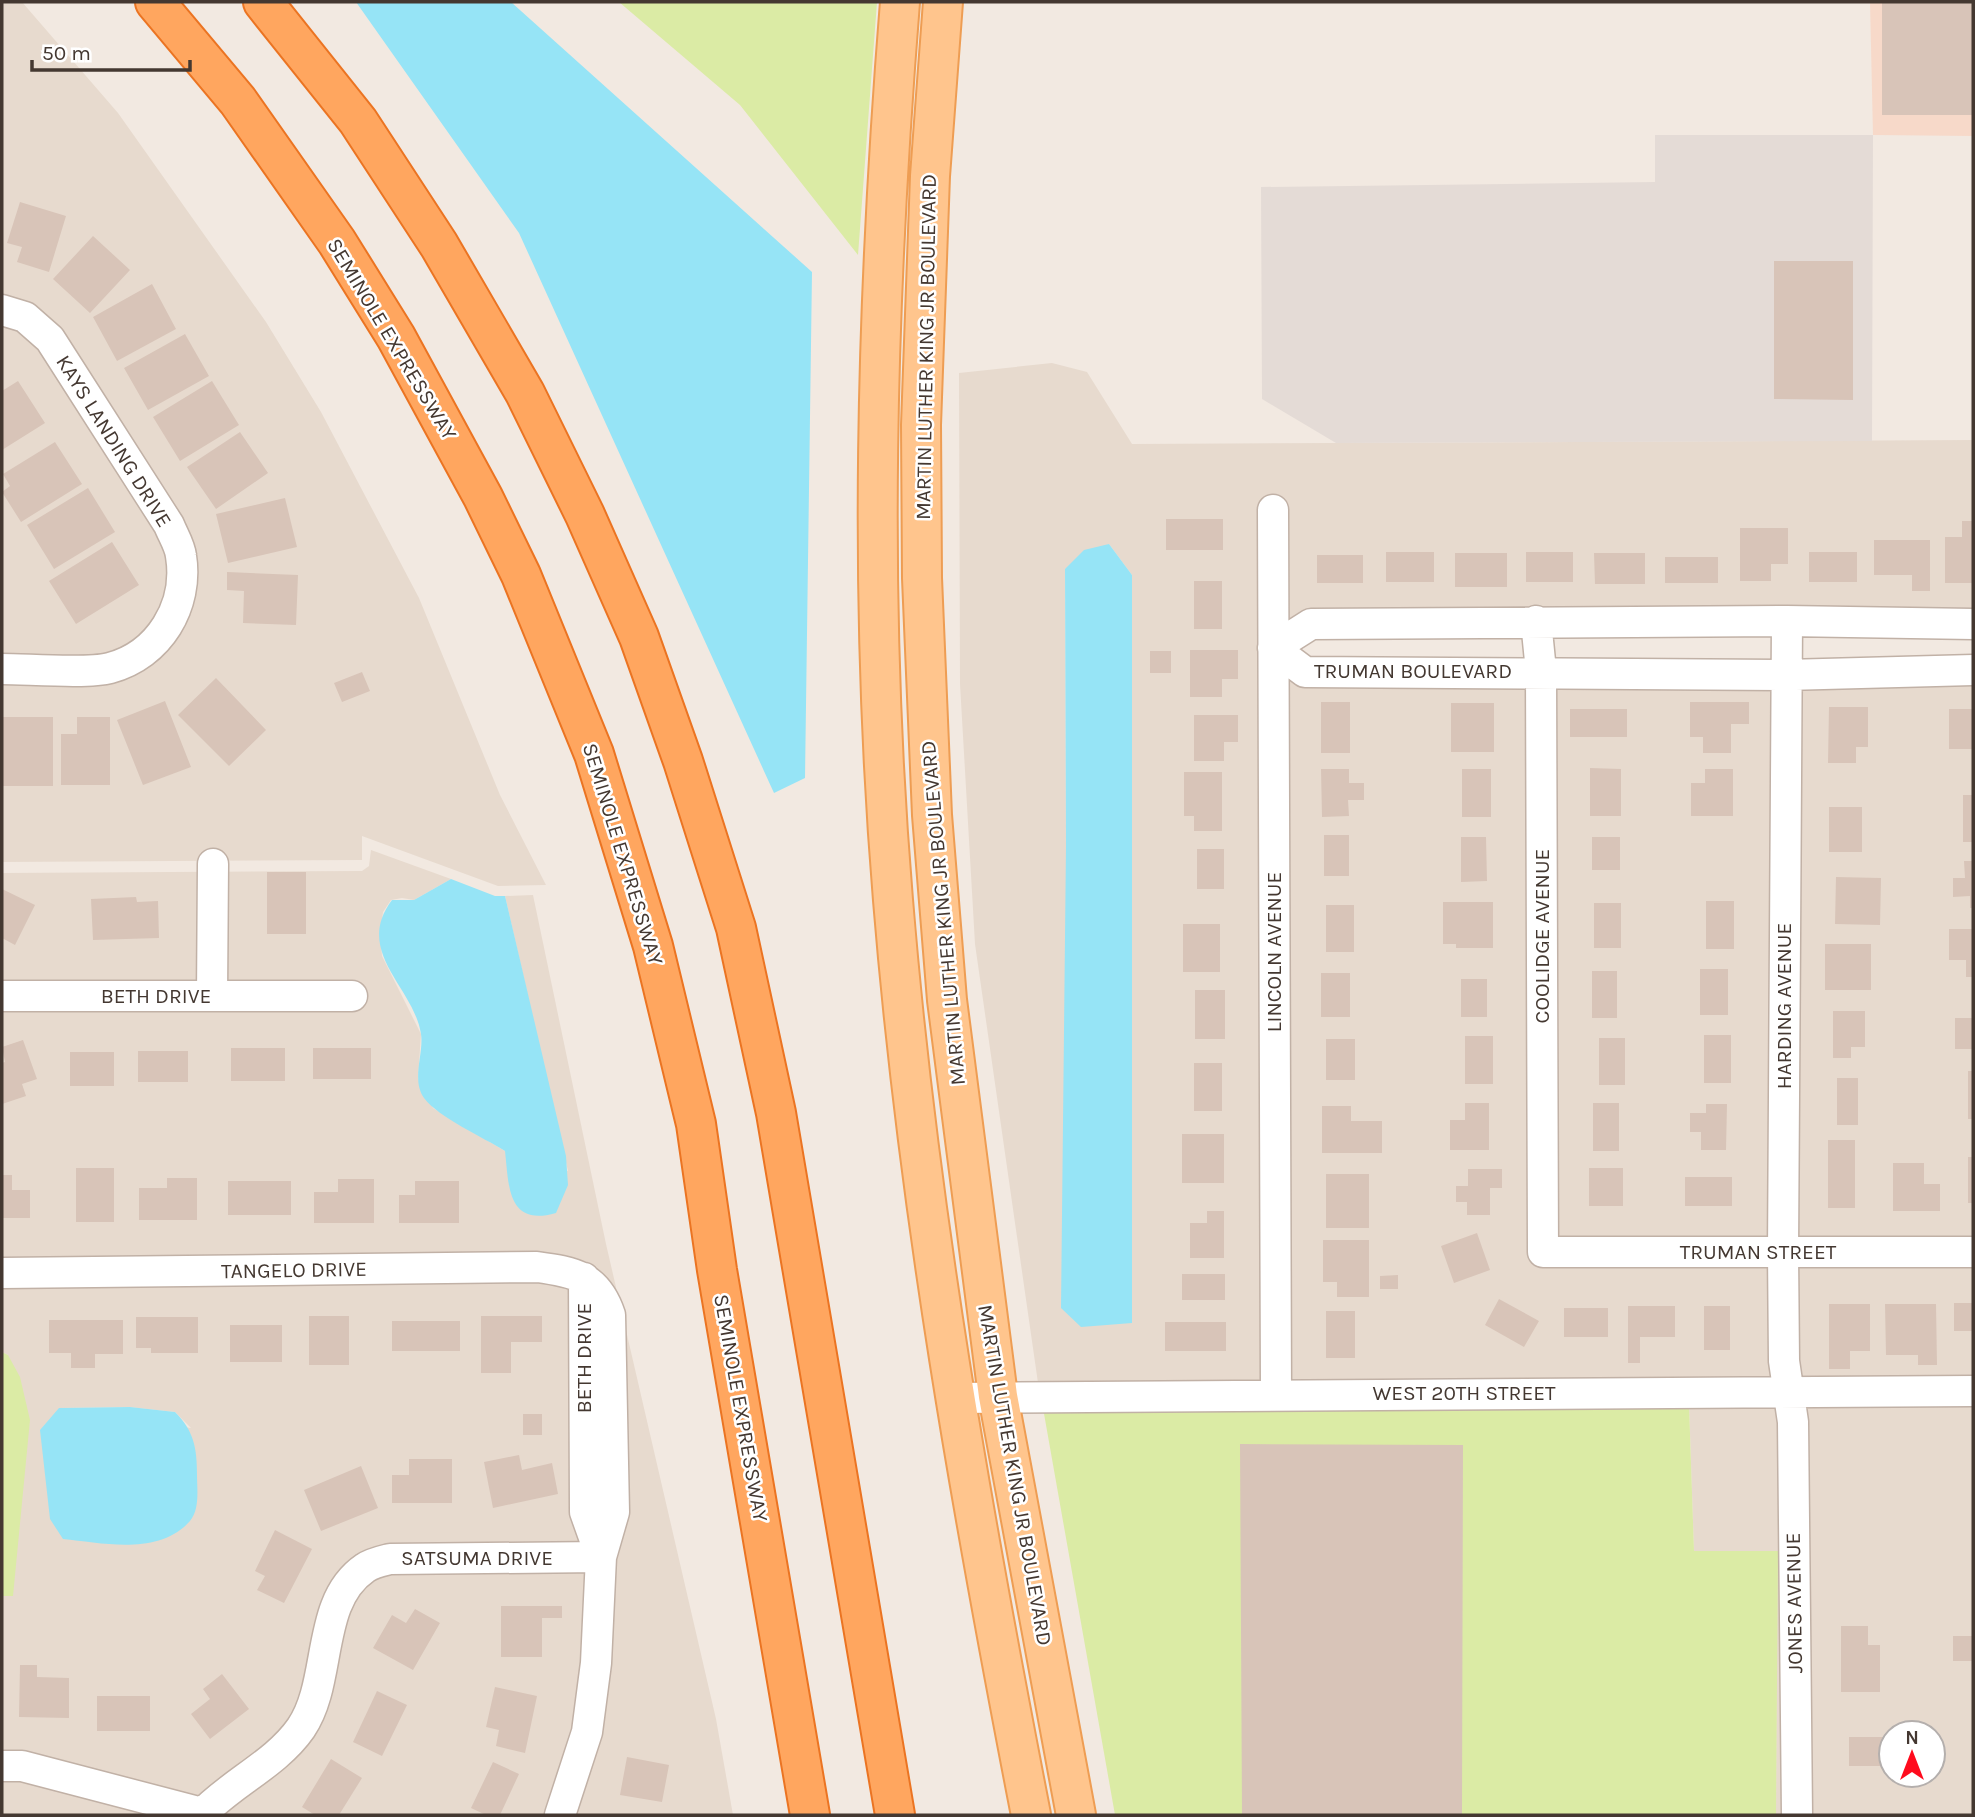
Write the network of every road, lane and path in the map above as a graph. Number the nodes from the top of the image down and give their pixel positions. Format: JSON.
{"nodes":[{"id":1,"x":155,"y":2,"type":"edge"},
{"id":2,"x":263,"y":2,"type":"edge"},
{"id":3,"x":900,"y":3,"type":"edge"},
{"id":4,"x":942,"y":5,"type":"edge"},
{"id":5,"x":2,"y":310,"type":"edge"},
{"id":6,"x":1273,"y":510,"type":"dead end"},
{"id":7,"x":1536,"y":621,"type":"junction"},
{"id":8,"x":1787,"y":621,"type":"junction"},
{"id":9,"x":1973,"y":624,"type":"edge"},
{"id":10,"x":1273,"y":648,"type":"junction"},
{"id":11,"x":2,"y":669,"type":"edge"},
{"id":12,"x":1973,"y":670,"type":"edge"},
{"id":13,"x":1541,"y":671,"type":"junction"},
{"id":14,"x":1786,"y":675,"type":"junction"},
{"id":15,"x":213,"y":864,"type":"dead end"},
{"id":16,"x":2,"y":996,"type":"edge"},
{"id":17,"x":212,"y":996,"type":"junction"},
{"id":18,"x":352,"y":996,"type":"dead end"},
{"id":19,"x":1543,"y":1252,"type":"joint"},
{"id":20,"x":1973,"y":1252,"type":"edge"},
{"id":21,"x":1783,"y":1253,"type":"junction"},
{"id":22,"x":2,"y":1273,"type":"edge"},
{"id":23,"x":584,"y":1279,"type":"joint"},
{"id":24,"x":1788,"y":1391,"type":"junction"},
{"id":25,"x":1973,"y":1391,"type":"edge"},
{"id":26,"x":1276,"y":1394,"type":"junction"},
{"id":27,"x":998,"y":1396,"type":"junction"},
{"id":28,"x":954,"y":1398,"type":"junction"},
{"id":29,"x":601,"y":1557,"type":"junction"},
{"id":30,"x":2,"y":1766,"type":"edge"},
{"id":31,"x":202,"y":1814,"type":"edge"},
{"id":32,"x":560,"y":1815,"type":"edge"},
{"id":33,"x":810,"y":1815,"type":"edge"},
{"id":34,"x":895,"y":1815,"type":"edge"},
{"id":35,"x":1031,"y":1815,"type":"edge"},
{"id":36,"x":1076,"y":1815,"type":"edge"},
{"id":37,"x":1797,"y":1815,"type":"edge"}],
"edges":[{"from":1,"to":33,"type":"highway","name":"SEMINOLE EXPRESSWAY"},
{"from":2,"to":34,"type":"highway"},
{"from":3,"to":4,"type":"main road"},
{"from":3,"to":28,"type":"main road","name":"MARTIN LUTHER KING JR BOULEVARD"},
{"from":4,"to":27,"type":"main road","name":"MARTIN LUTHER KING JR BOULEVARD"},
{"from":5,"to":11,"type":"street","name":"KAYS LANDING DRIVE"},
{"from":6,"to":10,"type":"street","name":"LINCOLN AVENUE"},
{"from":7,"to":8,"type":"street","name":"TRUMAN BOULEVARD"},
{"from":7,"to":10,"type":"street","name":"TRUMAN BOULEVARD"},
{"from":7,"to":13,"type":"street","name":"COOLIDGE AVENUE"},
{"from":8,"to":9,"type":"street","name":"TRUMAN BOULEVARD"},
{"from":8,"to":14,"type":"street","name":"HARDING AVENUE"},
{"from":10,"to":13,"type":"street","name":"TRUMAN BOULEVARD"},
{"from":10,"to":26,"type":"street","name":"LINCOLN AVENUE"},
{"from":12,"to":14,"type":"street","name":"TRUMAN BOULEVARD"},
{"from":13,"to":14,"type":"street","name":"TRUMAN BOULEVARD"},
{"from":13,"to":19,"type":"street","name":"COOLIDGE AVENUE"},
{"from":14,"to":21,"type":"street","name":"HARDING AVENUE"},
{"from":15,"to":17,"type":"street"},
{"from":16,"to":17,"type":"street","name":"BETH DRIVE"},
{"from":17,"to":18,"type":"street","name":"BETH DRIVE"},
{"from":19,"to":21,"type":"street","name":"TRUMAN STREET"},
{"from":20,"to":21,"type":"street","name":"TRUMAN STREET"},
{"from":21,"to":24,"type":"street","name":"HARDING AVENUE"},
{"from":22,"to":23,"type":"street","name":"TANGELO DRIVE"},
{"from":23,"to":29,"type":"street","name":"BETH DRIVE"},
{"from":24,"to":25,"type":"street","name":"WEST 20TH STREET"},
{"from":24,"to":26,"type":"street","name":"WEST 20TH STREET"},
{"from":24,"to":37,"type":"street","name":"JONES AVENUE"},
{"from":26,"to":27,"type":"street","name":"WEST 20TH STREET"},
{"from":27,"to":28,"type":"street","name":"WEST 20TH STREET"},
{"from":27,"to":36,"type":"main road","name":"MARTIN LUTHER KING JR BOULEVARD"},
{"from":28,"to":35,"type":"main road","name":"MARTIN LUTHER KING JR BOULEVARD"},
{"from":29,"to":31,"type":"street","name":"SATSUMA DRIVE"},
{"from":29,"to":32,"type":"street","name":"BETH DRIVE"},
{"from":30,"to":31,"type":"street","name":"SATSUMA DRIVE"}]}
